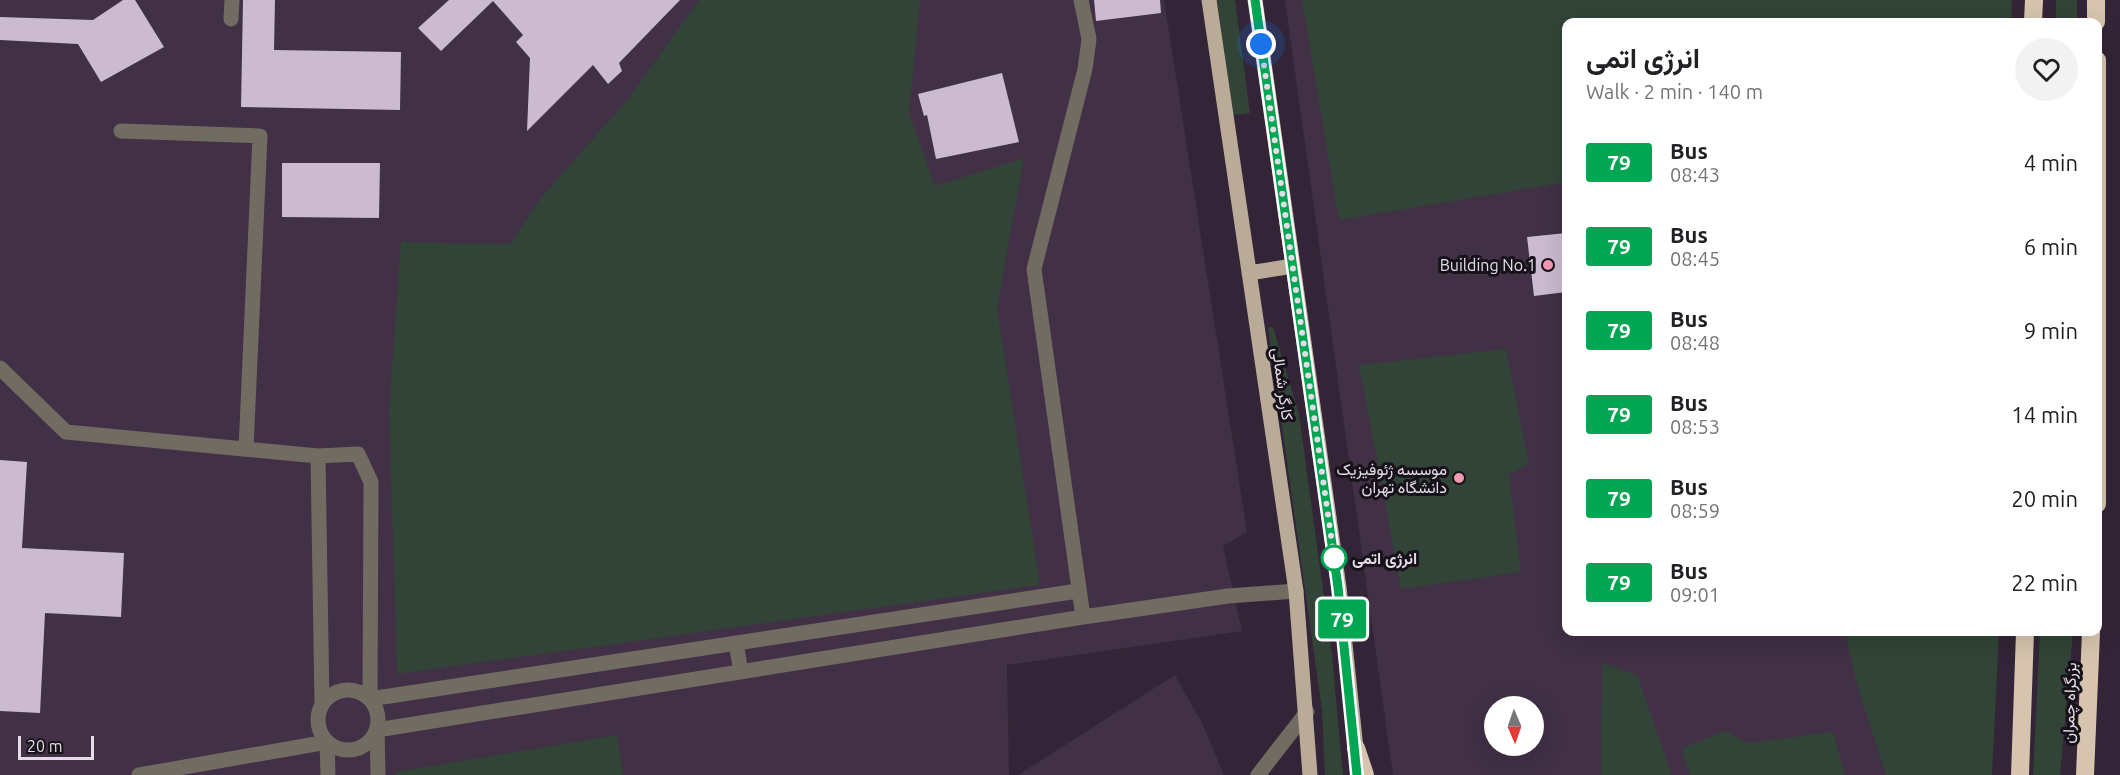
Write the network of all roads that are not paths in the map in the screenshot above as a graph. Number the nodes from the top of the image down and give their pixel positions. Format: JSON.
{"nodes":[{"id":1,"x":232,"y":0,"type":"edge"},
{"id":2,"x":1081,"y":0,"type":"edge"},
{"id":3,"x":1209,"y":0,"type":"edge"},
{"id":4,"x":1255,"y":0,"type":"edge"},
{"id":5,"x":2034,"y":0,"type":"edge"},
{"id":6,"x":2096,"y":0,"type":"edge"},
{"id":7,"x":2033,"y":18,"type":"edge"},
{"id":8,"x":2096,"y":18,"type":"edge"},
{"id":9,"x":231,"y":19,"type":"dead end"},
{"id":10,"x":121,"y":131,"type":"dead end"},
{"id":11,"x":1293,"y":266,"type":"junction"},
{"id":12,"x":1249,"y":273,"type":"junction"},
{"id":13,"x":0,"y":369,"type":"edge"},
{"id":14,"x":246,"y":449,"type":"junction"},
{"id":15,"x":318,"y":456,"type":"junction"},
{"id":16,"x":1078,"y":591,"type":"junction"},
{"id":17,"x":1296,"y":591,"type":"junction"},
{"id":18,"x":1083,"y":617,"type":"junction"},
{"id":19,"x":2025,"y":636,"type":"edge"},
{"id":20,"x":2091,"y":636,"type":"edge"},
{"id":21,"x":736,"y":643,"type":"junction"},
{"id":22,"x":741,"y":672,"type":"junction"},
{"id":23,"x":370,"y":699,"type":"junction"},
{"id":24,"x":322,"y":705,"type":"junction"},
{"id":25,"x":1307,"y":712,"type":"junction"},
{"id":26,"x":377,"y":730,"type":"junction"},
{"id":27,"x":327,"y":742,"type":"junction"},
{"id":28,"x":1356,"y":748,"type":"junction"},
{"id":29,"x":139,"y":775,"type":"edge"},
{"id":30,"x":328,"y":775,"type":"edge"},
{"id":31,"x":378,"y":775,"type":"edge"},
{"id":32,"x":1258,"y":775,"type":"edge"},
{"id":33,"x":1310,"y":775,"type":"edge"},
{"id":34,"x":1357,"y":775,"type":"edge"},
{"id":35,"x":1365,"y":775,"type":"edge"},
{"id":36,"x":2020,"y":775,"type":"edge"},
{"id":37,"x":2085,"y":775,"type":"edge"}],
"edges":[{"from":1,"to":9,"type":"lane"},
{"from":2,"to":16,"type":"lane"},
{"from":3,"to":12,"type":"main road","name":"کارگر شمالی"},
{"from":4,"to":11,"type":"main road","name":"کارگر شمالی"},
{"from":5,"to":7,"type":"highway"},
{"from":6,"to":8,"type":"highway"},
{"from":10,"to":14,"type":"lane"},
{"from":11,"to":12,"type":"main road"},
{"from":11,"to":28,"type":"main road","name":"کارگر شمالی"},
{"from":12,"to":17,"type":"main road","name":"کارگر شمالی"},
{"from":13,"to":14,"type":"lane"},
{"from":14,"to":15,"type":"lane"},
{"from":15,"to":23,"type":"lane"},
{"from":15,"to":24,"type":"lane"},
{"from":16,"to":18,"type":"lane"},
{"from":16,"to":21,"type":"lane"},
{"from":17,"to":18,"type":"lane"},
{"from":17,"to":25,"type":"main road","name":"کارگر شمالی"},
{"from":18,"to":22,"type":"lane"},
{"from":19,"to":36,"type":"highway"},
{"from":20,"to":37,"type":"highway","name":"بزرگراه چمران"},
{"from":21,"to":22,"type":"lane"},
{"from":21,"to":23,"type":"lane"},
{"from":22,"to":26,"type":"lane"},
{"from":23,"to":24,"type":"lane"},
{"from":23,"to":26,"type":"lane"},
{"from":24,"to":27,"type":"lane"},
{"from":25,"to":32,"type":"lane"},
{"from":25,"to":33,"type":"main road","name":"کارگر شمالی"},
{"from":26,"to":27,"type":"lane"},
{"from":26,"to":31,"type":"lane"},
{"from":27,"to":29,"type":"lane"},
{"from":27,"to":30,"type":"lane"},
{"from":28,"to":34,"type":"main road","name":"کارگر شمالی"},
{"from":28,"to":35,"type":"highway"}]}
